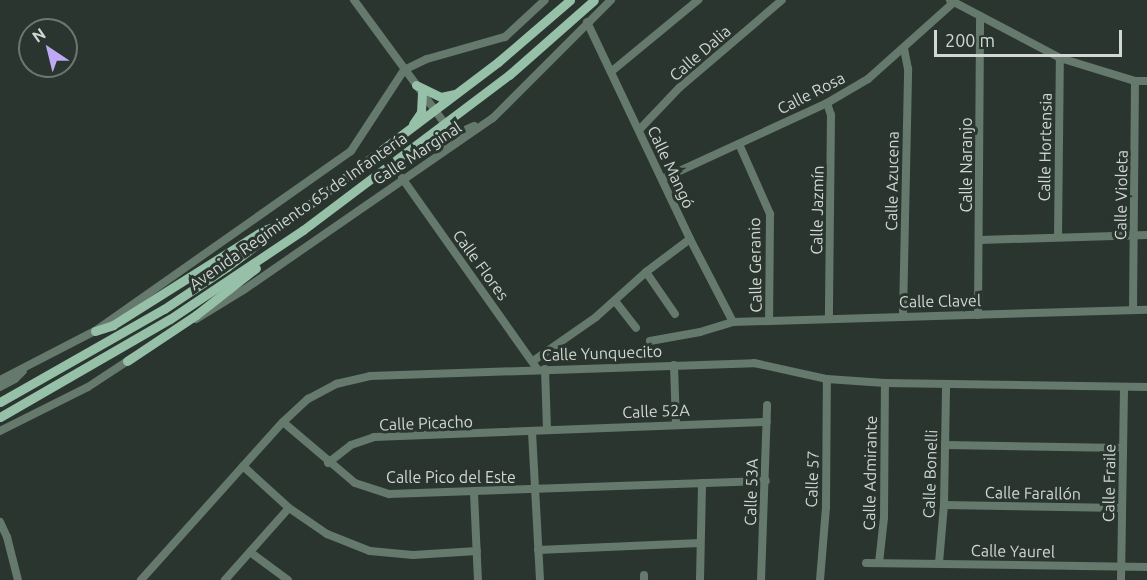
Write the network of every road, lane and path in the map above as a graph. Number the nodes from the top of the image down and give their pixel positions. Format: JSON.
{"nodes":[{"id":1,"x":354,"y":0,"type":"edge"},
{"id":2,"x":545,"y":0,"type":"edge"},
{"id":3,"x":570,"y":0,"type":"edge"},
{"id":4,"x":594,"y":0,"type":"edge"},
{"id":5,"x":611,"y":0,"type":"edge"},
{"id":6,"x":698,"y":0,"type":"edge"},
{"id":7,"x":782,"y":0,"type":"edge"},
{"id":8,"x":955,"y":2,"type":"edge"},
{"id":9,"x":980,"y":16,"type":"junction"},
{"id":10,"x":587,"y":22,"type":"junction"},
{"id":11,"x":904,"y":48,"type":"junction"},
{"id":12,"x":1060,"y":58,"type":"junction"},
{"id":13,"x":404,"y":70,"type":"junction"},
{"id":14,"x":612,"y":71,"type":"junction"},
{"id":15,"x":1135,"y":81,"type":"junction"},
{"id":16,"x":1147,"y":81,"type":"edge"},
{"id":17,"x":416,"y":85,"type":"junction"},
{"id":18,"x":459,"y":92,"type":"junction"},
{"id":19,"x":422,"y":93,"type":"junction"},
{"id":20,"x":511,"y":98,"type":"junction"},
{"id":21,"x":827,"y":103,"type":"junction"},
{"id":22,"x":435,"y":111,"type":"junction"},
{"id":23,"x":445,"y":124,"type":"junction"},
{"id":24,"x":639,"y":130,"type":"junction"},
{"id":25,"x":405,"y":134,"type":"junction"},
{"id":26,"x":739,"y":144,"type":"junction"},
{"id":27,"x":423,"y":165,"type":"junction"},
{"id":28,"x":402,"y":178,"type":"junction"},
{"id":29,"x":662,"y":179,"type":"junction"},
{"id":30,"x":292,"y":220,"type":"junction"},
{"id":31,"x":303,"y":230,"type":"junction"},
{"id":32,"x":1134,"y":235,"type":"junction"},
{"id":33,"x":1147,"y":235,"type":"edge"},
{"id":34,"x":1058,"y":237,"type":"junction"},
{"id":35,"x":690,"y":239,"type":"junction"},
{"id":36,"x":980,"y":240,"type":"junction"},
{"id":37,"x":646,"y":272,"type":"junction"},
{"id":38,"x":615,"y":301,"type":"junction"},
{"id":39,"x":1133,"y":310,"type":"junction"},
{"id":40,"x":1147,"y":310,"type":"edge"},
{"id":41,"x":675,"y":314,"type":"dead end"},
{"id":42,"x":903,"y":315,"type":"junction"},
{"id":43,"x":978,"y":315,"type":"junction"},
{"id":44,"x":828,"y":318,"type":"junction"},
{"id":45,"x":769,"y":320,"type":"junction"},
{"id":46,"x":733,"y":322,"type":"junction"},
{"id":47,"x":636,"y":328,"type":"dead end"},
{"id":48,"x":95,"y":331,"type":"junction"},
{"id":49,"x":650,"y":341,"type":"dead end"},
{"id":50,"x":127,"y":362,"type":"junction"},
{"id":51,"x":674,"y":364,"type":"junction"},
{"id":52,"x":28,"y":365,"type":"junction"},
{"id":53,"x":538,"y":366,"type":"junction"},
{"id":54,"x":2,"y":379,"type":"edge"},
{"id":55,"x":827,"y":379,"type":"junction"},
{"id":56,"x":885,"y":383,"type":"junction"},
{"id":57,"x":946,"y":385,"type":"junction"},
{"id":58,"x":0,"y":387,"type":"edge"},
{"id":59,"x":1124,"y":387,"type":"junction"},
{"id":60,"x":1147,"y":387,"type":"edge"},
{"id":61,"x":0,"y":402,"type":"edge"},
{"id":62,"x":767,"y":405,"type":"dead end"},
{"id":63,"x":0,"y":417,"type":"edge"},
{"id":64,"x":283,"y":422,"type":"junction"},
{"id":65,"x":767,"y":422,"type":"junction"},
{"id":66,"x":676,"y":424,"type":"junction"},
{"id":67,"x":547,"y":429,"type":"junction"},
{"id":68,"x":1,"y":432,"type":"edge"},
{"id":69,"x":532,"y":432,"type":"junction"},
{"id":70,"x":945,"y":446,"type":"junction"},
{"id":71,"x":1123,"y":448,"type":"junction"},
{"id":72,"x":328,"y":463,"type":"junction"},
{"id":73,"x":243,"y":466,"type":"junction"},
{"id":74,"x":766,"y":481,"type":"junction"},
{"id":75,"x":702,"y":483,"type":"junction"},
{"id":76,"x":535,"y":490,"type":"junction"},
{"id":77,"x":474,"y":493,"type":"junction"},
{"id":78,"x":944,"y":505,"type":"junction"},
{"id":79,"x":289,"y":508,"type":"junction"},
{"id":80,"x":1122,"y":508,"type":"junction"},
{"id":81,"x":0,"y":522,"type":"edge"},
{"id":82,"x":700,"y":543,"type":"junction"},
{"id":83,"x":538,"y":550,"type":"junction"},
{"id":84,"x":477,"y":551,"type":"junction"},
{"id":85,"x":250,"y":552,"type":"junction"},
{"id":86,"x":866,"y":563,"type":"dead end"},
{"id":87,"x":879,"y":563,"type":"junction"},
{"id":88,"x":939,"y":563,"type":"junction"},
{"id":89,"x":1121,"y":567,"type":"junction"},
{"id":90,"x":1147,"y":567,"type":"edge"},
{"id":91,"x":18,"y":580,"type":"edge"},
{"id":92,"x":141,"y":580,"type":"edge"},
{"id":93,"x":225,"y":580,"type":"edge"},
{"id":94,"x":288,"y":580,"type":"edge"},
{"id":95,"x":478,"y":580,"type":"edge"},
{"id":96,"x":540,"y":580,"type":"edge"},
{"id":97,"x":700,"y":580,"type":"edge"},
{"id":98,"x":761,"y":580,"type":"edge"},
{"id":99,"x":820,"y":580,"type":"edge"},
{"id":100,"x":1121,"y":580,"type":"edge"}],
"edges":[{"from":1,"to":13,"type":"street"},
{"from":2,"to":13,"type":"street"},
{"from":3,"to":18,"type":"main road","name":"Avenida Regimiento 65 de Infantería"},
{"from":4,"to":23,"type":"main road","name":"Avenida Regimiento 65 de Infantería"},
{"from":5,"to":10,"type":"street","name":"Calle Marginal"},
{"from":6,"to":14,"type":"street"},
{"from":7,"to":24,"type":"street","name":"Calle Dalia"},
{"from":8,"to":9,"type":"street"},
{"from":8,"to":11,"type":"street","name":"Calle Rosa"},
{"from":9,"to":12,"type":"street"},
{"from":9,"to":36,"type":"street","name":"Calle Naranjo"},
{"from":10,"to":14,"type":"street","name":"Calle Mangó"},
{"from":10,"to":20,"type":"street","name":"Calle Marginal"},
{"from":11,"to":21,"type":"street","name":"Calle Rosa"},
{"from":11,"to":42,"type":"street","name":"Calle Azucena"},
{"from":12,"to":15,"type":"street"},
{"from":12,"to":34,"type":"street","name":"Calle Hortensia"},
{"from":13,"to":17,"type":"street"},
{"from":13,"to":48,"type":"street"},
{"from":14,"to":24,"type":"street","name":"Calle Mangó"},
{"from":15,"to":16,"type":"street"},
{"from":15,"to":32,"type":"street","name":"Calle Violeta"},
{"from":17,"to":18,"type":"main road"},
{"from":17,"to":19,"type":"street"},
{"from":18,"to":22,"type":"main road","name":"Avenida Regimiento 65 de Infantería"},
{"from":19,"to":22,"type":"street"},
{"from":19,"to":25,"type":"main road"},
{"from":20,"to":23,"type":"street"},
{"from":20,"to":27,"type":"street","name":"Calle Marginal"},
{"from":21,"to":26,"type":"street","name":"Calle Rosa"},
{"from":21,"to":44,"type":"street","name":"Calle Jazmín"},
{"from":22,"to":23,"type":"street"},
{"from":22,"to":25,"type":"main road","name":"Avenida Regimiento 65 de Infantería"},
{"from":23,"to":27,"type":"street"},
{"from":23,"to":31,"type":"main road","name":"Avenida Regimiento 65 de Infantería"},
{"from":24,"to":29,"type":"street","name":"Calle Mangó"},
{"from":25,"to":30,"type":"main road","name":"Avenida Regimiento 65 de Infantería"},
{"from":26,"to":29,"type":"street","name":"Calle Rosa"},
{"from":26,"to":45,"type":"street","name":"Calle Geranio"},
{"from":27,"to":28,"type":"street","name":"Calle Marginal"},
{"from":28,"to":50,"type":"street","name":"Calle Marginal"},
{"from":28,"to":53,"type":"street","name":"Calle Flores"},
{"from":29,"to":35,"type":"street","name":"Calle Mangó"},
{"from":30,"to":48,"type":"main road"},
{"from":30,"to":61,"type":"main road","name":"Avenida Regimiento 65 de Infantería"},
{"from":31,"to":50,"type":"main road"},
{"from":31,"to":63,"type":"main road","name":"Avenida Regimiento 65 de Infantería"},
{"from":32,"to":33,"type":"street"},
{"from":32,"to":34,"type":"street"},
{"from":32,"to":39,"type":"street","name":"Calle Violeta"},
{"from":34,"to":36,"type":"street"},
{"from":35,"to":37,"type":"street"},
{"from":35,"to":46,"type":"street","name":"Calle Mangó"},
{"from":36,"to":43,"type":"street","name":"Calle Naranjo"},
{"from":37,"to":38,"type":"street"},
{"from":37,"to":41,"type":"street"},
{"from":38,"to":47,"type":"street"},
{"from":38,"to":53,"type":"street"},
{"from":39,"to":40,"type":"street","name":"Calle Clavel"},
{"from":39,"to":43,"type":"street","name":"Calle Clavel"},
{"from":42,"to":43,"type":"street","name":"Calle Clavel"},
{"from":42,"to":44,"type":"street","name":"Calle Clavel"},
{"from":44,"to":45,"type":"street","name":"Calle Clavel"},
{"from":45,"to":46,"type":"street","name":"Calle Clavel"},
{"from":46,"to":49,"type":"street","name":"Calle Clavel"},
{"from":48,"to":52,"type":"street"},
{"from":50,"to":68,"type":"street","name":"Calle Marginal"},
{"from":51,"to":53,"type":"street","name":"Calle Yunquecito"},
{"from":51,"to":55,"type":"street","name":"Calle Yunquecito"},
{"from":51,"to":66,"type":"street"},
{"from":52,"to":54,"type":"street"},
{"from":52,"to":58,"type":"street"},
{"from":53,"to":64,"type":"street","name":"Calle Yunquecito"},
{"from":53,"to":67,"type":"street"},
{"from":55,"to":56,"type":"street","name":"Calle Yunquecito"},
{"from":55,"to":99,"type":"street","name":"Calle 57"},
{"from":56,"to":57,"type":"street","name":"Calle Yunquecito"},
{"from":56,"to":87,"type":"street","name":"Calle Admirante"},
{"from":57,"to":59,"type":"street","name":"Calle Yunquecito"},
{"from":57,"to":70,"type":"street","name":"Calle Bonelli"},
{"from":59,"to":60,"type":"street","name":"Calle Yunquecito"},
{"from":59,"to":71,"type":"street","name":"Calle Fraile"},
{"from":62,"to":65,"type":"street","name":"Calle 53A"},
{"from":64,"to":72,"type":"street","name":"Calle Pico del Este"},
{"from":64,"to":73,"type":"street","name":"Calle Yunquecito"},
{"from":65,"to":66,"type":"street","name":"Calle 52A"},
{"from":65,"to":74,"type":"street","name":"Calle 53A"},
{"from":66,"to":67,"type":"street","name":"Calle 52A"},
{"from":67,"to":69,"type":"street","name":"Calle 52A"},
{"from":69,"to":72,"type":"street","name":"Calle Picacho"},
{"from":69,"to":76,"type":"street"},
{"from":70,"to":71,"type":"street"},
{"from":70,"to":78,"type":"street","name":"Calle Bonelli"},
{"from":71,"to":80,"type":"street","name":"Calle Fraile"},
{"from":72,"to":77,"type":"street","name":"Calle Pico del Este"},
{"from":73,"to":79,"type":"street"},
{"from":73,"to":92,"type":"street","name":"Calle Yunquecito"},
{"from":74,"to":75,"type":"street","name":"Calle Pico del Este"},
{"from":74,"to":98,"type":"street","name":"Calle 53A"},
{"from":75,"to":76,"type":"street","name":"Calle Pico del Este"},
{"from":75,"to":82,"type":"street"},
{"from":76,"to":77,"type":"street","name":"Calle Pico del Este"},
{"from":76,"to":83,"type":"street"},
{"from":77,"to":84,"type":"street"},
{"from":78,"to":80,"type":"street","name":"Calle Farallón"},
{"from":78,"to":88,"type":"street","name":"Calle Bonelli"},
{"from":79,"to":84,"type":"street"},
{"from":79,"to":85,"type":"street"},
{"from":80,"to":89,"type":"street","name":"Calle Fraile"},
{"from":81,"to":91,"type":"street"},
{"from":82,"to":83,"type":"street"},
{"from":82,"to":97,"type":"street"},
{"from":83,"to":96,"type":"street"},
{"from":84,"to":95,"type":"street"},
{"from":85,"to":93,"type":"street"},
{"from":85,"to":94,"type":"street"},
{"from":86,"to":87,"type":"street","name":"Calle Yaurel"},
{"from":87,"to":88,"type":"street","name":"Calle Yaurel"},
{"from":88,"to":89,"type":"street","name":"Calle Yaurel"},
{"from":89,"to":90,"type":"street","name":"Calle Yaurel"},
{"from":89,"to":100,"type":"street","name":"Calle Fraile"}]}
